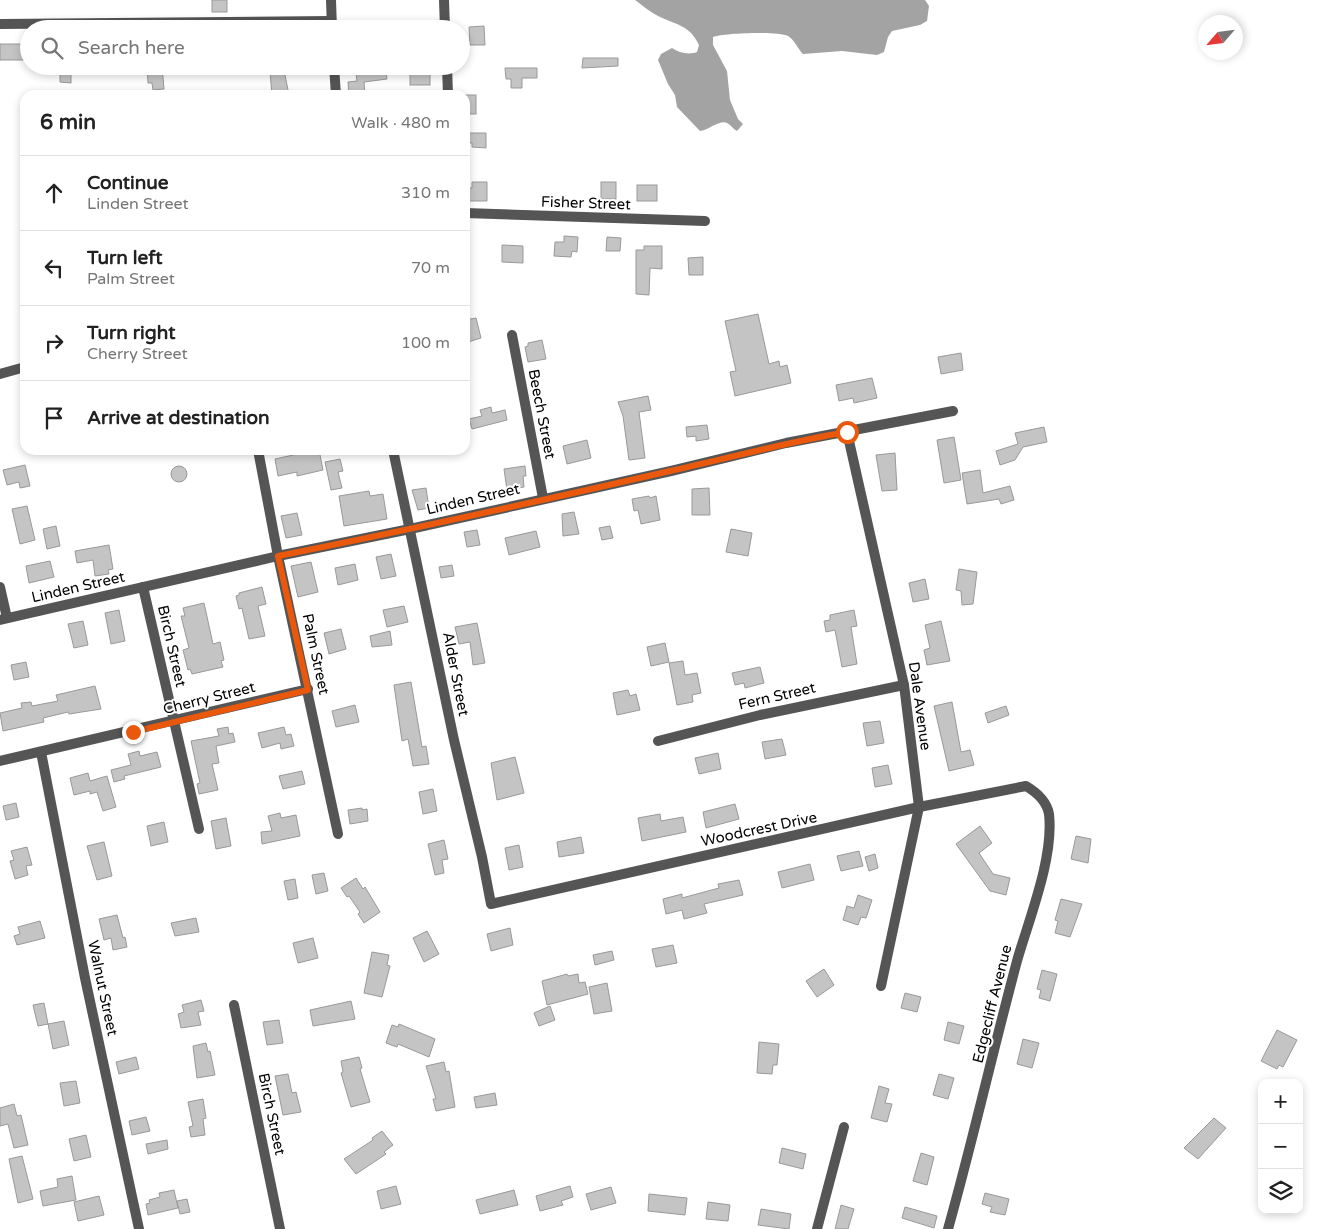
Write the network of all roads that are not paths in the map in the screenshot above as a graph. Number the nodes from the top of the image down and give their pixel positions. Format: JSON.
{"nodes":[{"id":1,"x":331,"y":0,"type":"edge"},
{"id":2,"x":444,"y":0,"type":"edge"},
{"id":3,"x":332,"y":20,"type":"edge"},
{"id":4,"x":445,"y":20,"type":"edge"},
{"id":5,"x":0,"y":24,"type":"edge"},
{"id":6,"x":20,"y":24,"type":"edge"},
{"id":7,"x":335,"y":75,"type":"edge"},
{"id":8,"x":447,"y":75,"type":"edge"},
{"id":9,"x":336,"y":90,"type":"edge"},
{"id":10,"x":448,"y":90,"type":"edge"},
{"id":11,"x":470,"y":213,"type":"edge"},
{"id":12,"x":705,"y":221,"type":"dead end"},
{"id":13,"x":512,"y":335,"type":"dead end"},
{"id":14,"x":20,"y":368,"type":"edge"},
{"id":15,"x":0,"y":374,"type":"edge"},
{"id":16,"x":953,"y":411,"type":"dead end"},
{"id":17,"x":847,"y":432,"type":"junction"},
{"id":18,"x":259,"y":455,"type":"edge"},
{"id":19,"x":394,"y":455,"type":"edge"},
{"id":20,"x":543,"y":498,"type":"junction"},
{"id":21,"x":410,"y":529,"type":"junction"},
{"id":22,"x":278,"y":556,"type":"junction"},
{"id":23,"x":0,"y":587,"type":"edge"},
{"id":24,"x":143,"y":587,"type":"junction"},
{"id":25,"x":3,"y":619,"type":"edge"},
{"id":26,"x":904,"y":685,"type":"junction"},
{"id":27,"x":308,"y":690,"type":"junction"},
{"id":28,"x":174,"y":722,"type":"junction"},
{"id":29,"x":658,"y":741,"type":"dead end"},
{"id":30,"x":41,"y":752,"type":"junction"},
{"id":31,"x":0,"y":761,"type":"edge"},
{"id":32,"x":1033,"y":790,"type":"joint"},
{"id":33,"x":919,"y":808,"type":"junction"},
{"id":34,"x":199,"y":829,"type":"dead end"},
{"id":35,"x":338,"y":834,"type":"dead end"},
{"id":36,"x":491,"y":904,"type":"joint"},
{"id":37,"x":881,"y":986,"type":"dead end"},
{"id":38,"x":234,"y":1005,"type":"dead end"},
{"id":39,"x":844,"y":1127,"type":"dead end"},
{"id":40,"x":139,"y":1229,"type":"edge"},
{"id":41,"x":280,"y":1229,"type":"edge"},
{"id":42,"x":817,"y":1229,"type":"edge"},
{"id":43,"x":948,"y":1229,"type":"edge"}],
"edges":[{"from":1,"to":3,"type":"street"},
{"from":2,"to":4,"type":"street"},
{"from":5,"to":6,"type":"street"},
{"from":7,"to":9,"type":"street"},
{"from":8,"to":10,"type":"street"},
{"from":11,"to":12,"type":"street","name":"Fisher Street"},
{"from":13,"to":20,"type":"street","name":"Beech Street"},
{"from":14,"to":15,"type":"street"},
{"from":16,"to":17,"type":"street","name":"Linden Street"},
{"from":17,"to":20,"type":"street","name":"Linden Street"},
{"from":17,"to":26,"type":"street","name":"Dale Avenue"},
{"from":18,"to":22,"type":"street","name":"Palm Street"},
{"from":19,"to":21,"type":"street","name":"Alder Street"},
{"from":20,"to":21,"type":"street","name":"Linden Street"},
{"from":21,"to":22,"type":"street","name":"Linden Street"},
{"from":21,"to":36,"type":"street","name":"Alder Street"},
{"from":22,"to":24,"type":"street","name":"Linden Street"},
{"from":22,"to":27,"type":"street","name":"Palm Street"},
{"from":23,"to":25,"type":"street"},
{"from":24,"to":25,"type":"street","name":"Linden Street"},
{"from":24,"to":28,"type":"street","name":"Birch Street"},
{"from":26,"to":29,"type":"street","name":"Fern Street"},
{"from":26,"to":33,"type":"street","name":"Dale Avenue"},
{"from":27,"to":28,"type":"street","name":"Cherry Street"},
{"from":27,"to":35,"type":"street","name":"Palm Street"},
{"from":28,"to":30,"type":"street","name":"Cherry Street"},
{"from":28,"to":34,"type":"street","name":"Birch Street"},
{"from":30,"to":31,"type":"street","name":"Cherry Street"},
{"from":30,"to":40,"type":"street","name":"Walnut Street"},
{"from":32,"to":33,"type":"street","name":"Woodcrest Drive"},
{"from":32,"to":43,"type":"street","name":"Edgecliff Avenue"},
{"from":33,"to":36,"type":"street","name":"Woodcrest Drive"},
{"from":33,"to":37,"type":"street","name":"Dale Avenue"},
{"from":38,"to":41,"type":"street","name":"Birch Street"},
{"from":39,"to":42,"type":"street"}]}
